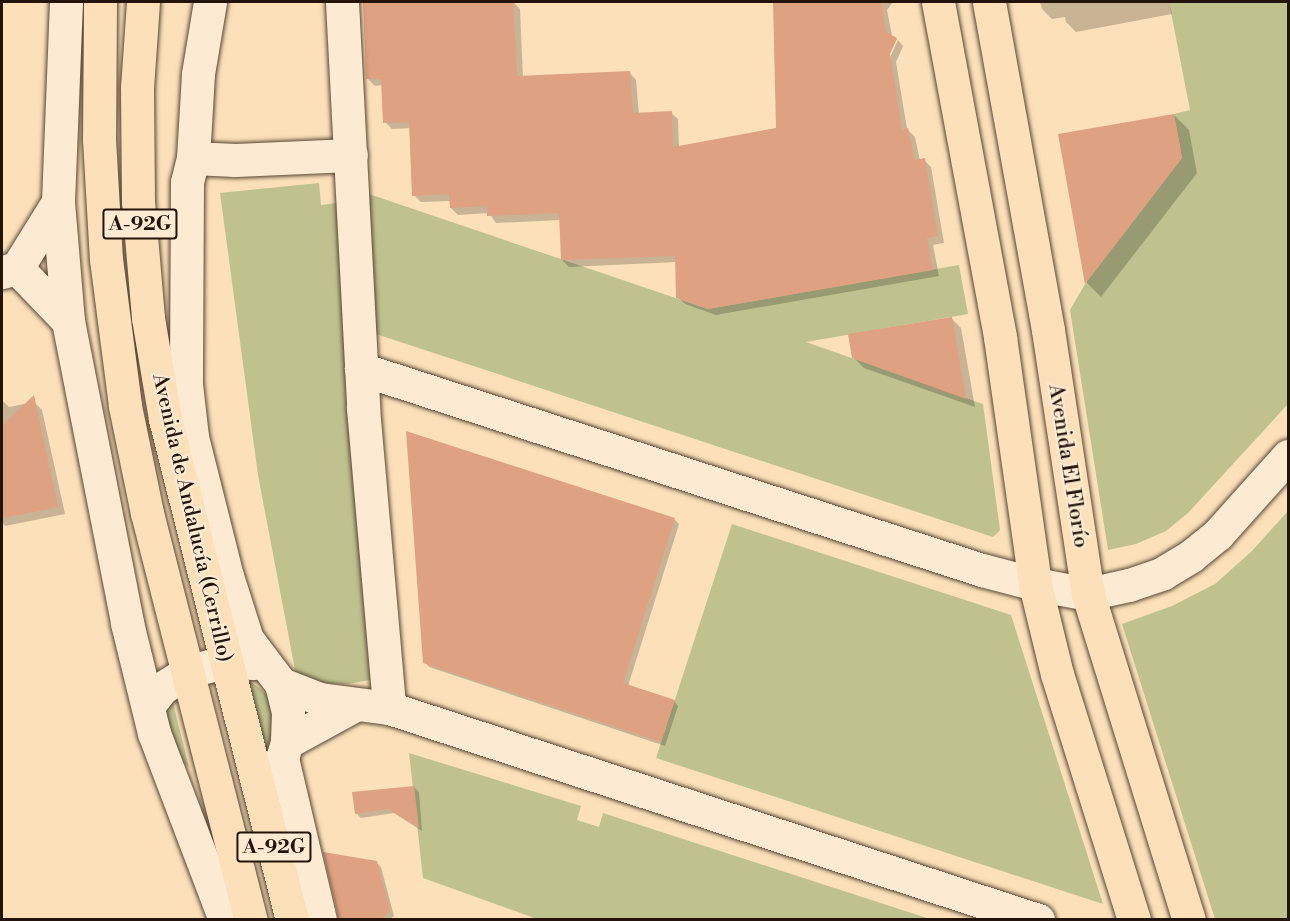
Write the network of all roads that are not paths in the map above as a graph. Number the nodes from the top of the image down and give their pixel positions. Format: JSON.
{"nodes":[{"id":1,"x":100,"y":2,"type":"edge"},
{"id":2,"x":143,"y":2,"type":"edge"},
{"id":3,"x":210,"y":2,"type":"edge"},
{"id":4,"x":342,"y":2,"type":"edge"},
{"id":5,"x":938,"y":2,"type":"edge"},
{"id":6,"x":989,"y":2,"type":"edge"},
{"id":7,"x":68,"y":9,"type":"edge"},
{"id":8,"x":351,"y":155,"type":"junction"},
{"id":9,"x":193,"y":158,"type":"junction"},
{"id":10,"x":58,"y":202,"type":"junction"},
{"id":11,"x":9,"y":270,"type":"edge"},
{"id":12,"x":68,"y":321,"type":"junction"},
{"id":13,"x":361,"y":369,"type":"junction"},
{"id":14,"x":1288,"y":456,"type":"edge"},
{"id":15,"x":189,"y":511,"type":"junction"},
{"id":16,"x":222,"y":558,"type":"junction"},
{"id":17,"x":1035,"y":584,"type":"junction"},
{"id":18,"x":1088,"y":594,"type":"junction"},
{"id":19,"x":226,"y":662,"type":"junction"},
{"id":20,"x":189,"y":671,"type":"junction"},
{"id":21,"x":273,"y":674,"type":"junction"},
{"id":22,"x":355,"y":705,"type":"junction"},
{"id":23,"x":147,"y":706,"type":"junction"},
{"id":24,"x":389,"y":708,"type":"junction"},
{"id":25,"x":275,"y":758,"type":"junction"},
{"id":26,"x":170,"y":774,"type":"junction"},
{"id":27,"x":217,"y":783,"type":"junction"},
{"id":28,"x":225,"y":920,"type":"edge"},
{"id":29,"x":251,"y":920,"type":"edge"},
{"id":30,"x":292,"y":920,"type":"edge"},
{"id":31,"x":320,"y":920,"type":"edge"},
{"id":32,"x":1038,"y":920,"type":"edge"},
{"id":33,"x":1134,"y":920,"type":"edge"},
{"id":34,"x":1189,"y":920,"type":"edge"}],
"edges":[{"from":1,"to":20,"type":"main road","name":"Avenida de Andalucía (Cerrillo)","number":"A-92G"},
{"from":2,"to":15,"type":"main road","name":"Avenida de Andalucía (Cerrillo)","number":"A-92G"},
{"from":3,"to":9,"type":"street","name":"Avenida de Andalucía (Cerrillo)"},
{"from":4,"to":8,"type":"street"},
{"from":5,"to":17,"type":"main road"},
{"from":6,"to":18,"type":"main road","name":"Avenida El Florío"},
{"from":7,"to":10,"type":"street"},
{"from":8,"to":9,"type":"street"},
{"from":8,"to":13,"type":"street"},
{"from":9,"to":16,"type":"street","name":"Avenida de Andalucía (Cerrillo)"},
{"from":10,"to":11,"type":"street"},
{"from":10,"to":12,"type":"street"},
{"from":11,"to":12,"type":"street"},
{"from":12,"to":23,"type":"street"},
{"from":13,"to":17,"type":"street"},
{"from":13,"to":24,"type":"street"},
{"from":14,"to":18,"type":"street"},
{"from":15,"to":16,"type":"street"},
{"from":15,"to":19,"type":"main road","name":"Avenida de Andalucía (Cerrillo)","number":"A-92G"},
{"from":16,"to":21,"type":"street","name":"Avenida de Andalucía (Cerrillo)"},
{"from":17,"to":18,"type":"street"},
{"from":17,"to":33,"type":"main road"},
{"from":18,"to":34,"type":"main road","name":"Avenida El Florío"},
{"from":19,"to":20,"type":"street"},
{"from":19,"to":21,"type":"street"},
{"from":19,"to":25,"type":"main road","name":"Avenida de Andalucía (Cerrillo)","number":"A-92G"},
{"from":20,"to":23,"type":"street"},
{"from":20,"to":27,"type":"main road","name":"Avenida de Andalucía (Cerrillo)","number":"A-92G"},
{"from":21,"to":22,"type":"street"},
{"from":21,"to":25,"type":"street","name":"Avenida de Andalucía (Cerrillo)"},
{"from":22,"to":24,"type":"street"},
{"from":22,"to":25,"type":"street"},
{"from":23,"to":26,"type":"street"},
{"from":24,"to":32,"type":"street"},
{"from":25,"to":27,"type":"street"},
{"from":25,"to":30,"type":"main road","name":"Avenida de Andalucía (Cerrillo)","number":"A-92G"},
{"from":25,"to":31,"type":"street","name":"Avenida de Andalucía (Cerrillo)"},
{"from":26,"to":27,"type":"street"},
{"from":26,"to":28,"type":"street"},
{"from":27,"to":29,"type":"main road","name":"Avenida de Andalucía (Cerrillo)","number":"A-92G"}]}
